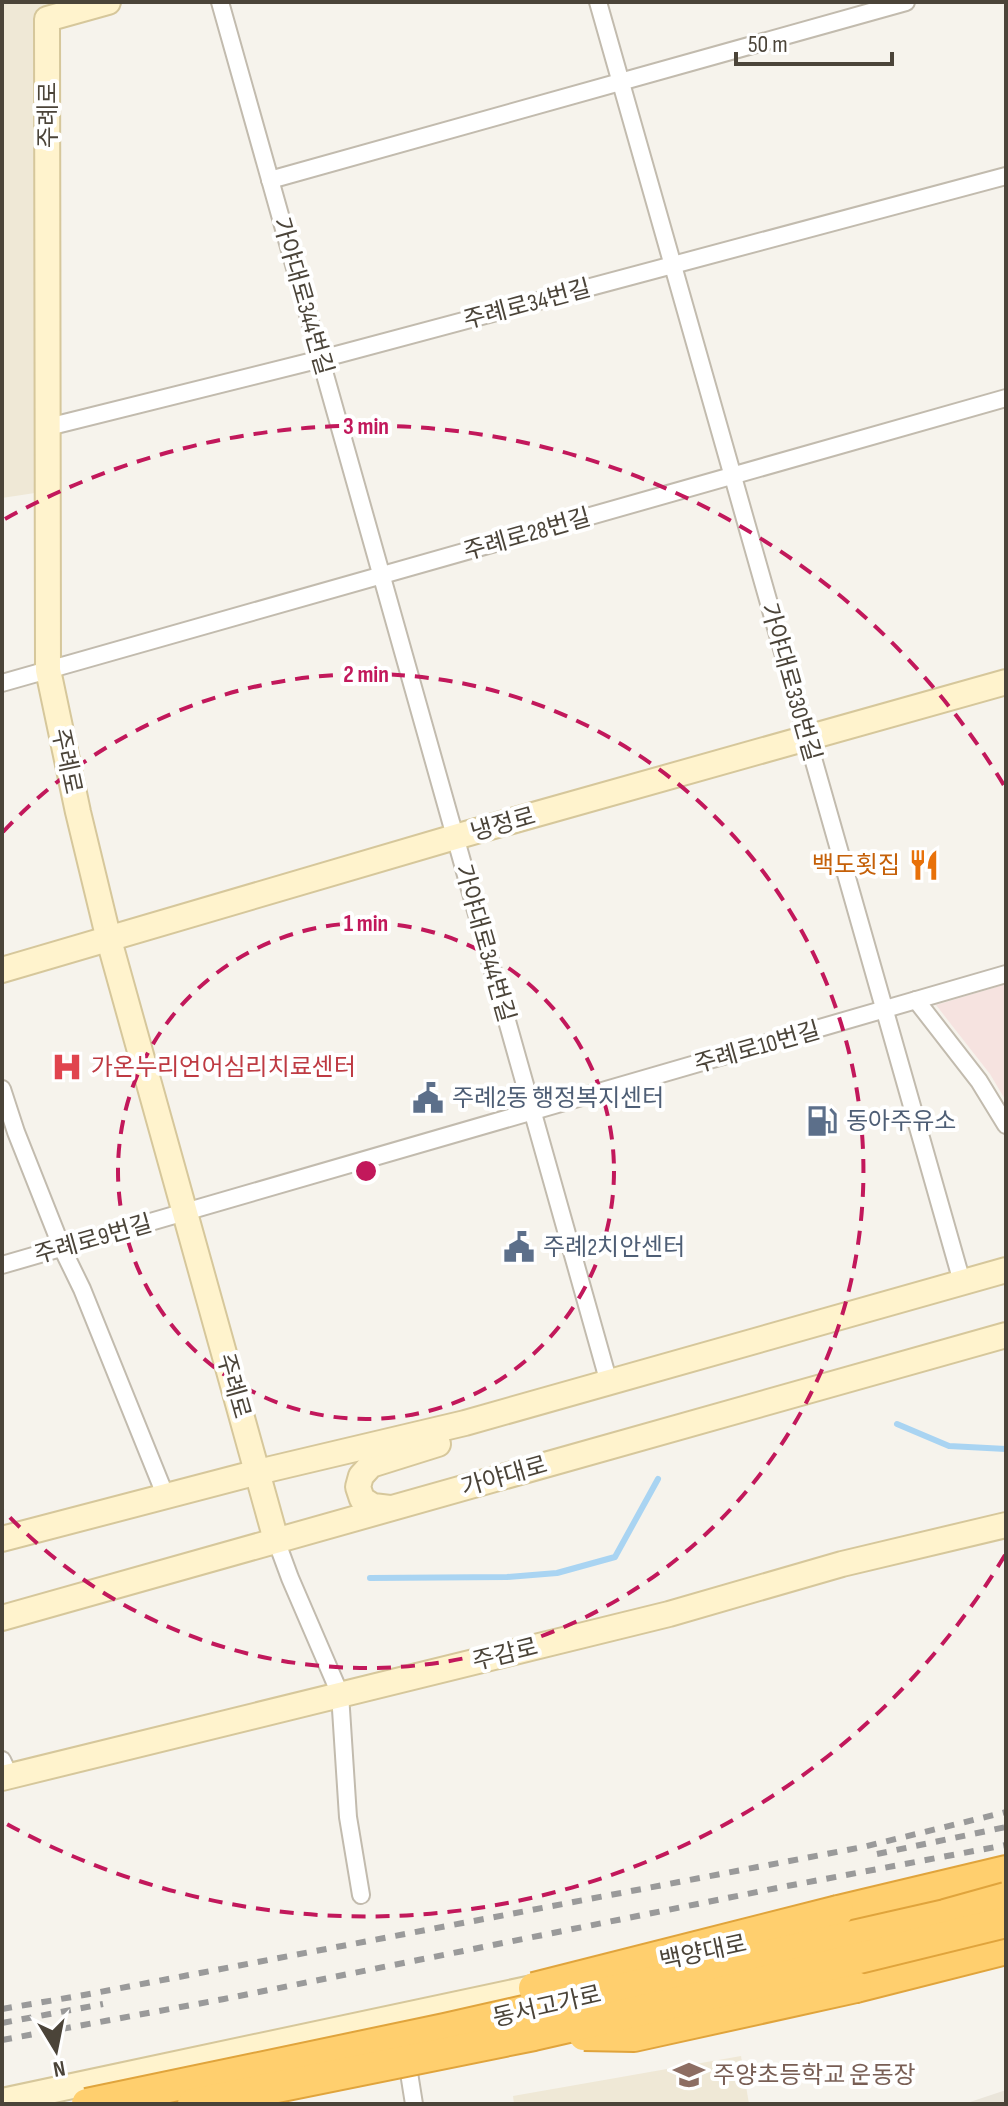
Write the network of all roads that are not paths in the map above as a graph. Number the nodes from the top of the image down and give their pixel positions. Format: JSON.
{"nodes":[{"id":1,"x":108,"y":2,"type":"edge"},
{"id":2,"x":220,"y":2,"type":"edge"},
{"id":3,"x":598,"y":2,"type":"edge"},
{"id":4,"x":906,"y":2,"type":"edge"},
{"id":5,"x":621,"y":81,"type":"junction"},
{"id":6,"x":1006,"y":176,"type":"edge"},
{"id":7,"x":270,"y":180,"type":"junction"},
{"id":8,"x":673,"y":265,"type":"junction"},
{"id":9,"x":321,"y":359,"type":"junction"},
{"id":10,"x":1006,"y":398,"type":"edge"},
{"id":11,"x":48,"y":427,"type":"junction"},
{"id":12,"x":733,"y":475,"type":"junction"},
{"id":13,"x":382,"y":575,"type":"junction"},
{"id":14,"x":48,"y":670,"type":"junction"},
{"id":15,"x":1006,"y":682,"type":"edge"},
{"id":16,"x":2,"y":683,"type":"edge"},
{"id":17,"x":808,"y":739,"type":"junction"},
{"id":18,"x":455,"y":837,"type":"junction"},
{"id":19,"x":109,"y":940,"type":"junction"},
{"id":20,"x":2,"y":970,"type":"edge"},
{"id":21,"x":1006,"y":974,"type":"edge"},
{"id":22,"x":916,"y":1000,"type":"junction"},
{"id":23,"x":885,"y":1009,"type":"junction"},
{"id":24,"x":2,"y":1089,"type":"edge"},
{"id":25,"x":532,"y":1112,"type":"junction"},
{"id":26,"x":1006,"y":1125,"type":"edge"},
{"id":27,"x":185,"y":1213,"type":"junction"},
{"id":28,"x":62,"y":1248,"type":"junction"},
{"id":29,"x":2,"y":1265,"type":"edge"},
{"id":30,"x":1006,"y":1270,"type":"edge"},
{"id":31,"x":962,"y":1282,"type":"junction"},
{"id":32,"x":1006,"y":1335,"type":"edge"},
{"id":33,"x":609,"y":1383,"type":"junction"},
{"id":34,"x":465,"y":1423,"type":"junction"},
{"id":35,"x":258,"y":1472,"type":"junction"},
{"id":36,"x":166,"y":1497,"type":"junction"},
{"id":37,"x":391,"y":1508,"type":"junction"},
{"id":38,"x":1006,"y":1525,"type":"edge"},
{"id":39,"x":2,"y":1539,"type":"edge"},
{"id":40,"x":276,"y":1540,"type":"junction"},
{"id":41,"x":2,"y":1618,"type":"edge"},
{"id":42,"x":340,"y":1694,"type":"junction"},
{"id":43,"x":4,"y":1771,"type":"edge"},
{"id":44,"x":1006,"y":1871,"type":"edge"},
{"id":45,"x":1006,"y":1884,"type":"edge"},
{"id":46,"x":361,"y":1895,"type":"dead end"},
{"id":47,"x":1006,"y":1898,"type":"edge"},
{"id":48,"x":1006,"y":1922,"type":"edge"},
{"id":49,"x":1006,"y":1941,"type":"edge"},
{"id":50,"x":1006,"y":1949,"type":"edge"},
{"id":51,"x":398,"y":2017,"type":"junction"},
{"id":52,"x":534,"y":2035,"type":"junction"},
{"id":53,"x":257,"y":2069,"type":"junction"},
{"id":54,"x":409,"y":2071,"type":"junction"},
{"id":55,"x":3,"y":2100,"type":"edge"},
{"id":56,"x":87,"y":2104,"type":"edge"},
{"id":57,"x":193,"y":2104,"type":"edge"},
{"id":58,"x":247,"y":2104,"type":"edge"},
{"id":59,"x":414,"y":2104,"type":"edge"}],
"edges":[{"from":1,"to":11,"type":"main road","name":"주례로"},
{"from":2,"to":7,"type":"street","name":"가야대로344번길"},
{"from":3,"to":5,"type":"street","name":"가야대로330번길"},
{"from":4,"to":5,"type":"street"},
{"from":5,"to":7,"type":"street"},
{"from":5,"to":8,"type":"street","name":"가야대로330번길"},
{"from":6,"to":8,"type":"street","name":"주례로34번길"},
{"from":7,"to":9,"type":"street","name":"가야대로344번길"},
{"from":8,"to":9,"type":"street","name":"주례로34번길"},
{"from":8,"to":12,"type":"street","name":"가야대로330번길"},
{"from":9,"to":11,"type":"street","name":"주례로34번길"},
{"from":9,"to":13,"type":"street","name":"가야대로344번길"},
{"from":10,"to":12,"type":"street","name":"주례로28번길"},
{"from":11,"to":14,"type":"main road","name":"주례로"},
{"from":12,"to":13,"type":"street","name":"주례로28번길"},
{"from":12,"to":17,"type":"street","name":"가야대로330번길"},
{"from":13,"to":14,"type":"street","name":"주례로28번길"},
{"from":13,"to":18,"type":"street","name":"가야대로344번길"},
{"from":14,"to":16,"type":"street","name":"주례로28번길"},
{"from":14,"to":19,"type":"main road","name":"주례로"},
{"from":15,"to":17,"type":"main road","name":"냉정로"},
{"from":17,"to":18,"type":"main road","name":"냉정로"},
{"from":17,"to":23,"type":"street","name":"가야대로330번길"},
{"from":18,"to":19,"type":"main road","name":"냉정로"},
{"from":18,"to":25,"type":"street","name":"가야대로344번길"},
{"from":19,"to":20,"type":"main road","name":"냉정로"},
{"from":19,"to":27,"type":"main road","name":"주례로"},
{"from":21,"to":22,"type":"street","name":"주례로10번길"},
{"from":22,"to":23,"type":"street","name":"주례로10번길"},
{"from":22,"to":26,"type":"street"},
{"from":23,"to":25,"type":"street","name":"주례로10번길"},
{"from":23,"to":31,"type":"street","name":"가야대로330번길"},
{"from":24,"to":28,"type":"street"},
{"from":25,"to":27,"type":"street","name":"주례로10번길"},
{"from":25,"to":33,"type":"street","name":"가야대로344번길"},
{"from":27,"to":28,"type":"street","name":"주례로9번길"},
{"from":27,"to":35,"type":"main road","name":"주례로"},
{"from":28,"to":29,"type":"street","name":"주례로9번길"},
{"from":28,"to":36,"type":"street"},
{"from":30,"to":31,"type":"main road"},
{"from":31,"to":33,"type":"main road"},
{"from":32,"to":37,"type":"main road","name":"가야대로"},
{"from":33,"to":34,"type":"main road"},
{"from":34,"to":35,"type":"main road"},
{"from":34,"to":37,"type":"main road"},
{"from":35,"to":36,"type":"main road"},
{"from":35,"to":40,"type":"main road","name":"주례로"},
{"from":36,"to":39,"type":"main road"},
{"from":37,"to":40,"type":"main road","name":"가야대로"},
{"from":38,"to":42,"type":"main road","name":"주감로"},
{"from":40,"to":41,"type":"main road","name":"가야대로"},
{"from":40,"to":42,"type":"street"},
{"from":42,"to":43,"type":"main road","name":"주감로"},
{"from":42,"to":46,"type":"street"},
{"from":44,"to":53,"type":"highway","bridge":true},
{"from":45,"to":51,"type":"main road","name":"백양대로"},
{"from":47,"to":53,"type":"highway","name":"동서고가로","bridge":true},
{"from":48,"to":52,"type":"highway","name":"동서고가로","bridge":true},
{"from":49,"to":54,"type":"main road"},
{"from":50,"to":52,"type":"highway","bridge":true},
{"from":51,"to":54,"type":"street"},
{"from":51,"to":55,"type":"main road","name":"백양대로"},
{"from":52,"to":57,"type":"highway","name":"동서고가로","bridge":true},
{"from":53,"to":56,"type":"highway","name":"동서고가로","bridge":true},
{"from":54,"to":58,"type":"main road"},
{"from":54,"to":59,"type":"street"}]}
